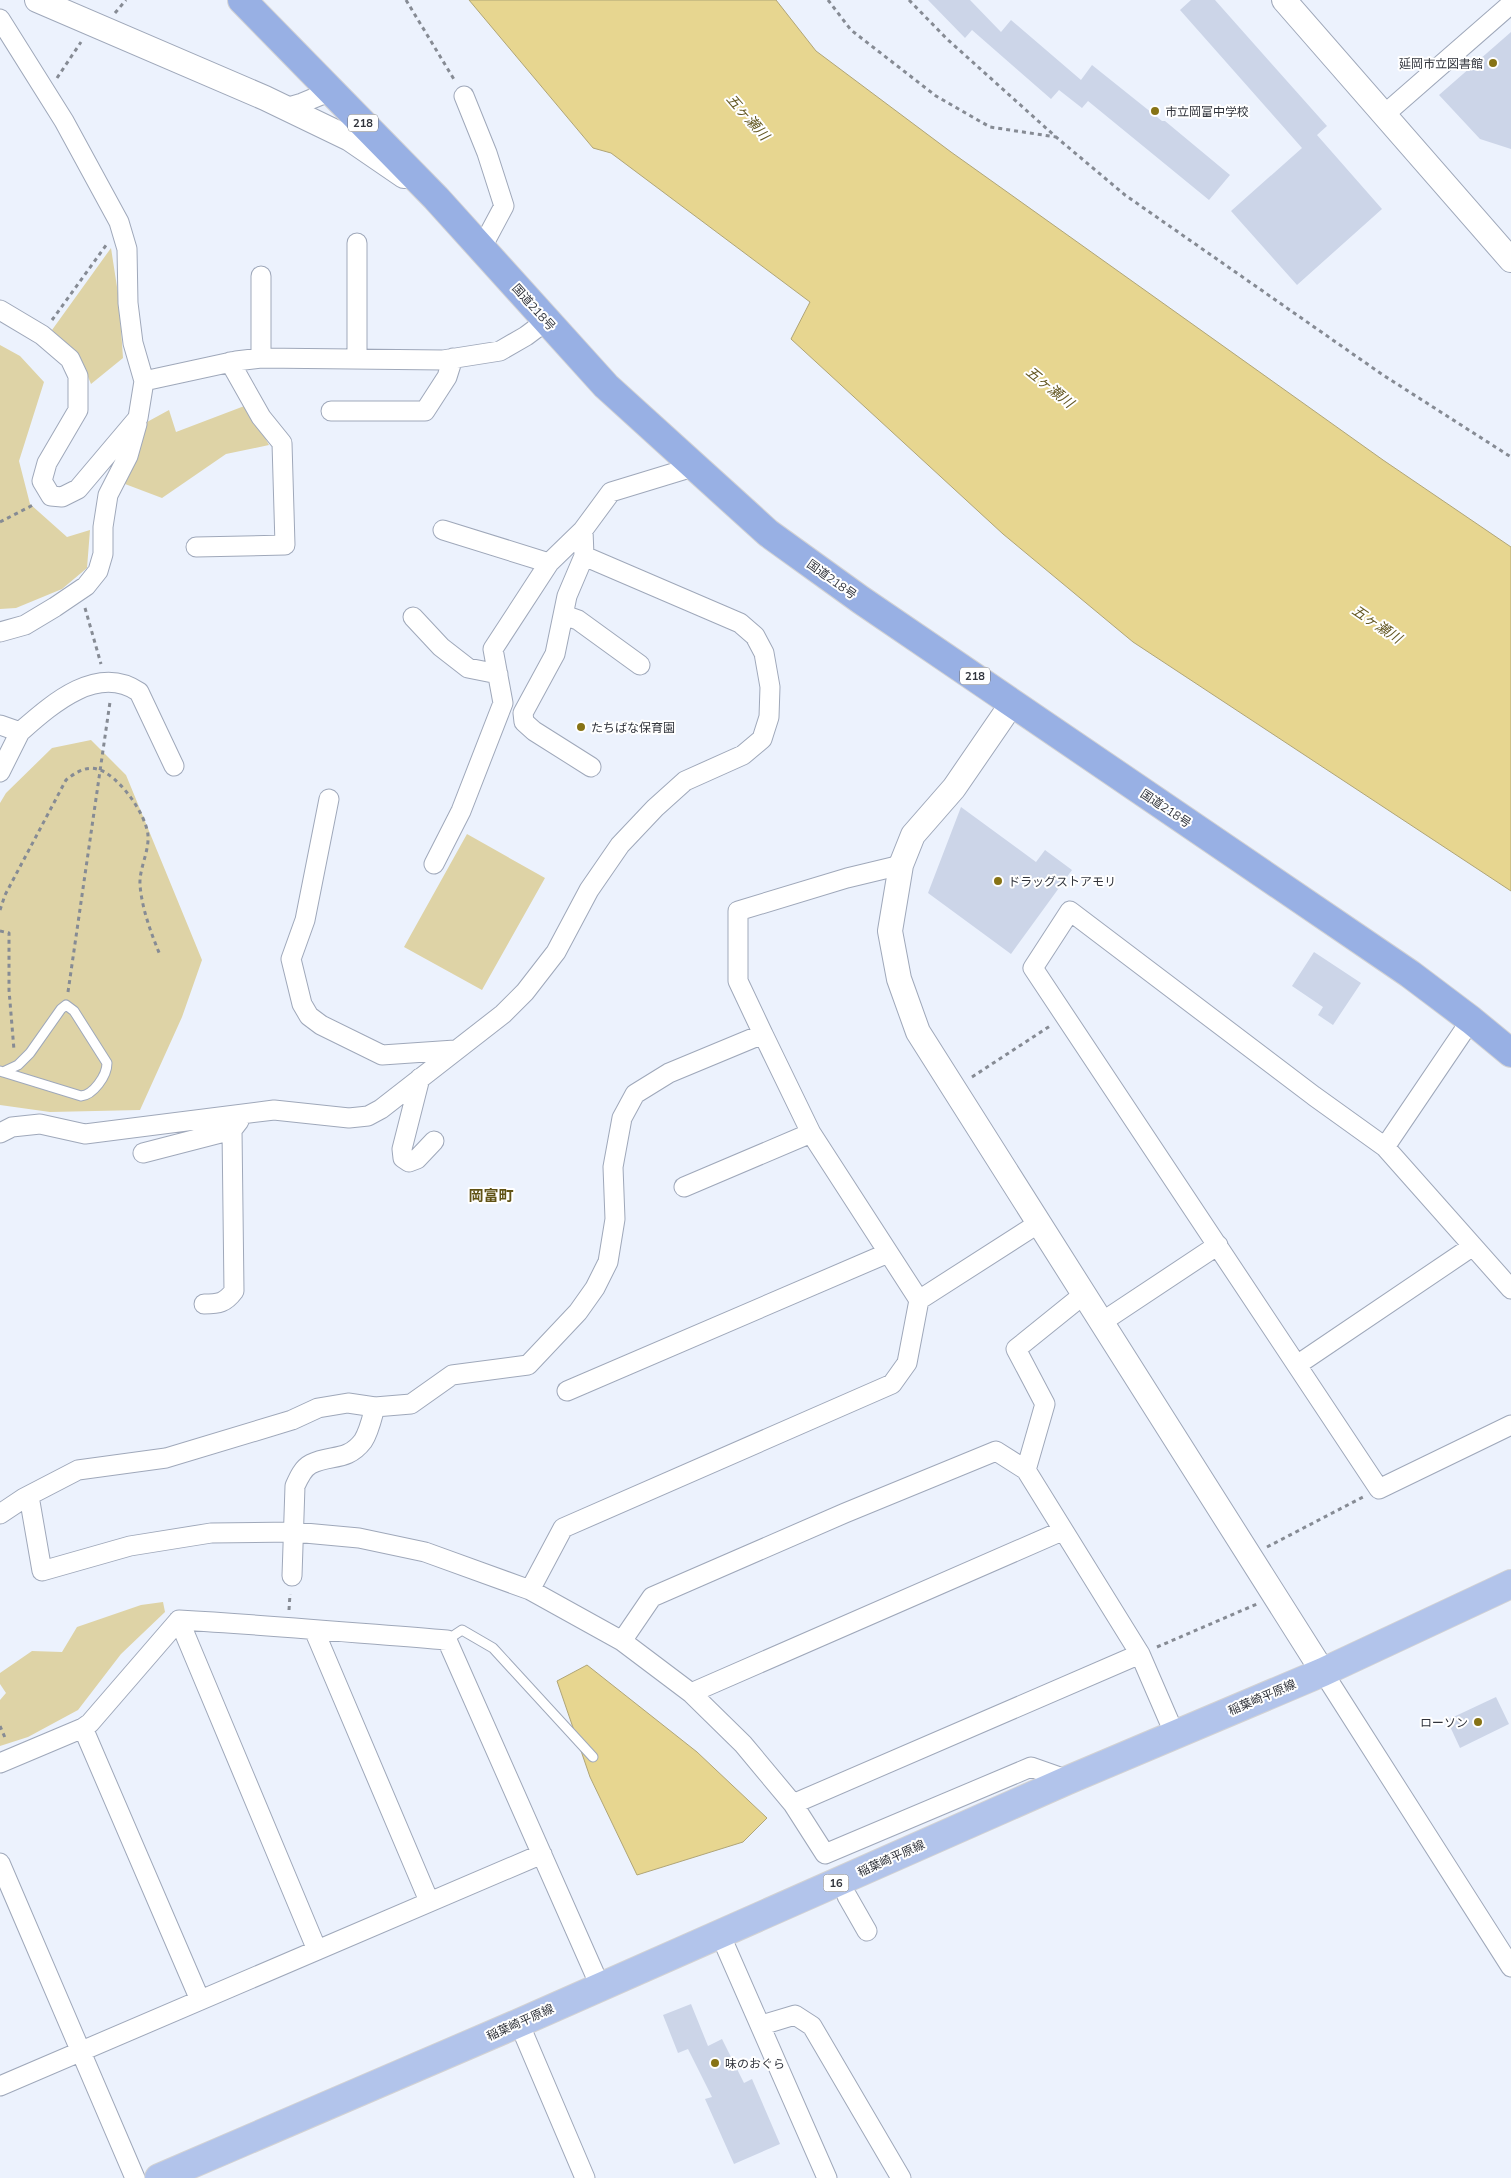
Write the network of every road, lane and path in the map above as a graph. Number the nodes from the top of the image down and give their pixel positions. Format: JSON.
{"nodes":[{"id":1,"x":37,"y":0,"type":"edge"},
{"id":2,"x":242,"y":0,"type":"edge"},
{"id":3,"x":406,"y":0,"type":"edge"},
{"id":4,"x":828,"y":0,"type":"edge"},
{"id":5,"x":909,"y":0,"type":"edge"},
{"id":6,"x":1284,"y":0,"type":"edge"},
{"id":7,"x":1511,"y":4,"type":"edge"},
{"id":8,"x":0,"y":19,"type":"edge"},
{"id":9,"x":93,"y":23,"type":"junction"},
{"id":10,"x":331,"y":91,"type":"junction"},
{"id":11,"x":47,"y":94,"type":"junction"},
{"id":12,"x":464,"y":96,"type":"joint"},
{"id":13,"x":285,"y":108,"type":"junction"},
{"id":14,"x":1385,"y":114,"type":"junction"},
{"id":15,"x":1056,"y":137,"type":"junction"},
{"id":16,"x":436,"y":198,"type":"junction"},
{"id":17,"x":120,"y":226,"type":"junction"},
{"id":18,"x":357,"y":243,"type":"dead end"},
{"id":19,"x":481,"y":249,"type":"junction"},
{"id":20,"x":1511,"y":260,"type":"edge"},
{"id":21,"x":261,"y":276,"type":"dead end"},
{"id":22,"x":0,"y":310,"type":"edge"},
{"id":23,"x":546,"y":321,"type":"junction"},
{"id":24,"x":42,"y":335,"type":"junction"},
{"id":25,"x":261,"y":358,"type":"junction"},
{"id":26,"x":453,"y":358,"type":"junction"},
{"id":27,"x":357,"y":359,"type":"junction"},
{"id":28,"x":230,"y":362,"type":"junction"},
{"id":29,"x":144,"y":381,"type":"junction"},
{"id":30,"x":331,"y":411,"type":"dead end"},
{"id":31,"x":138,"y":418,"type":"junction"},
{"id":32,"x":1511,"y":457,"type":"edge"},
{"id":33,"x":693,"y":467,"type":"junction"},
{"id":34,"x":52,"y":496,"type":"junction"},
{"id":35,"x":0,"y":522,"type":"edge"},
{"id":36,"x":443,"y":530,"type":"dead end"},
{"id":37,"x":583,"y":530,"type":"junction"},
{"id":38,"x":196,"y":547,"type":"dead end"},
{"id":39,"x":584,"y":556,"type":"junction"},
{"id":40,"x":549,"y":562,"type":"junction"},
{"id":41,"x":80,"y":590,"type":"junction"},
{"id":42,"x":564,"y":615,"type":"junction"},
{"id":43,"x":412,"y":617,"type":"dead end"},
{"id":44,"x":0,"y":632,"type":"edge"},
{"id":45,"x":640,"y":665,"type":"dead end"},
{"id":46,"x":498,"y":674,"type":"junction"},
{"id":47,"x":106,"y":682,"type":"junction"},
{"id":48,"x":102,"y":702,"type":"dead end"},
{"id":49,"x":1013,"y":702,"type":"junction"},
{"id":50,"x":0,"y":725,"type":"edge"},
{"id":51,"x":20,"y":732,"type":"junction"},
{"id":52,"x":174,"y":766,"type":"dead end"},
{"id":53,"x":591,"y":767,"type":"dead end"},
{"id":54,"x":100,"y":771,"type":"junction"},
{"id":55,"x":0,"y":772,"type":"edge"},
{"id":56,"x":329,"y":799,"type":"dead end"},
{"id":57,"x":434,"y":864,"type":"dead end"},
{"id":58,"x":900,"y":865,"type":"junction"},
{"id":59,"x":0,"y":910,"type":"edge"},
{"id":60,"x":0,"y":931,"type":"edge"},
{"id":61,"x":160,"y":954,"type":"dead end"},
{"id":62,"x":66,"y":1005,"type":"junction"},
{"id":63,"x":1066,"y":1016,"type":"junction"},
{"id":64,"x":1471,"y":1020,"type":"junction"},
{"id":65,"x":763,"y":1034,"type":"junction"},
{"id":66,"x":455,"y":1050,"type":"junction"},
{"id":67,"x":1511,"y":1053,"type":"edge"},
{"id":68,"x":15,"y":1065,"type":"junction"},
{"id":69,"x":2,"y":1071,"type":"edge"},
{"id":70,"x":420,"y":1078,"type":"junction"},
{"id":71,"x":953,"y":1089,"type":"junction"},
{"id":72,"x":246,"y":1114,"type":"junction"},
{"id":73,"x":232,"y":1130,"type":"junction"},
{"id":74,"x":0,"y":1133,"type":"edge"},
{"id":75,"x":811,"y":1133,"type":"junction"},
{"id":76,"x":434,"y":1141,"type":"dead end"},
{"id":77,"x":1385,"y":1147,"type":"junction"},
{"id":78,"x":143,"y":1154,"type":"dead end"},
{"id":79,"x":684,"y":1187,"type":"dead end"},
{"id":80,"x":1039,"y":1224,"type":"junction"},
{"id":81,"x":1218,"y":1245,"type":"junction"},
{"id":82,"x":1473,"y":1246,"type":"junction"},
{"id":83,"x":888,"y":1253,"type":"junction"},
{"id":84,"x":1511,"y":1289,"type":"edge"},
{"id":85,"x":1083,"y":1295,"type":"junction"},
{"id":86,"x":919,"y":1300,"type":"junction"},
{"id":87,"x":204,"y":1304,"type":"dead end"},
{"id":88,"x":1102,"y":1322,"type":"junction"},
{"id":89,"x":1297,"y":1366,"type":"junction"},
{"id":90,"x":567,"y":1391,"type":"dead end"},
{"id":91,"x":375,"y":1408,"type":"junction"},
{"id":92,"x":1511,"y":1425,"type":"edge"},
{"id":93,"x":1026,"y":1470,"type":"junction"},
{"id":94,"x":1379,"y":1489,"type":"junction"},
{"id":95,"x":29,"y":1496,"type":"junction"},
{"id":96,"x":0,"y":1514,"type":"edge"},
{"id":97,"x":1062,"y":1531,"type":"junction"},
{"id":98,"x":294,"y":1532,"type":"junction"},
{"id":99,"x":1250,"y":1555,"type":"junction"},
{"id":100,"x":292,"y":1576,"type":"joint"},
{"id":101,"x":1511,"y":1584,"type":"edge"},
{"id":102,"x":530,"y":1590,"type":"junction"},
{"id":103,"x":1276,"y":1596,"type":"junction"},
{"id":104,"x":179,"y":1620,"type":"junction"},
{"id":105,"x":287,"y":1626,"type":"junction"},
{"id":106,"x":314,"y":1630,"type":"junction"},
{"id":107,"x":447,"y":1640,"type":"junction"},
{"id":108,"x":622,"y":1641,"type":"junction"},
{"id":109,"x":1140,"y":1654,"type":"junction"},
{"id":110,"x":1323,"y":1672,"type":"junction"},
{"id":111,"x":691,"y":1693,"type":"junction"},
{"id":112,"x":83,"y":1728,"type":"junction"},
{"id":113,"x":1175,"y":1734,"type":"junction"},
{"id":114,"x":593,"y":1757,"type":"dead end"},
{"id":115,"x":0,"y":1763,"type":"edge"},
{"id":116,"x":1068,"y":1780,"type":"junction"},
{"id":117,"x":793,"y":1804,"type":"junction"},
{"id":118,"x":542,"y":1854,"type":"junction"},
{"id":119,"x":0,"y":1863,"type":"edge"},
{"id":120,"x":847,"y":1896,"type":"dead end"},
{"id":121,"x":429,"y":1901,"type":"junction"},
{"id":122,"x":866,"y":1931,"type":"dead end"},
{"id":123,"x":720,"y":1934,"type":"junction"},
{"id":124,"x":317,"y":1950,"type":"junction"},
{"id":125,"x":1511,"y":1967,"type":"edge"},
{"id":126,"x":600,"y":1986,"type":"junction"},
{"id":127,"x":200,"y":2000,"type":"junction"},
{"id":128,"x":519,"y":2023,"type":"junction"},
{"id":129,"x":762,"y":2025,"type":"junction"},
{"id":130,"x":81,"y":2051,"type":"junction"},
{"id":131,"x":0,"y":2086,"type":"edge"},
{"id":132,"x":135,"y":2178,"type":"edge"},
{"id":133,"x":160,"y":2178,"type":"edge"},
{"id":134,"x":585,"y":2178,"type":"edge"},
{"id":135,"x":827,"y":2178,"type":"edge"},
{"id":136,"x":901,"y":2178,"type":"edge"}],
"edges":[{"from":1,"to":9,"type":"street"},
{"from":2,"to":10,"type":"highway","name":"国道218号","number":"218"},
{"from":3,"to":12,"type":"path"},
{"from":4,"to":15,"type":"path"},
{"from":5,"to":15,"type":"path"},
{"from":6,"to":14,"type":"street"},
{"from":7,"to":14,"type":"street"},
{"from":8,"to":11,"type":"street"},
{"from":9,"to":11,"type":"path"},
{"from":9,"to":13,"type":"street"},
{"from":10,"to":13,"type":"street"},
{"from":10,"to":16,"type":"highway","name":"国道218号","number":"218"},
{"from":11,"to":17,"type":"street"},
{"from":12,"to":19,"type":"street"},
{"from":13,"to":16,"type":"street"},
{"from":14,"to":20,"type":"street"},
{"from":15,"to":32,"type":"path"},
{"from":16,"to":19,"type":"highway","name":"国道218号","number":"218"},
{"from":17,"to":24,"type":"path"},
{"from":17,"to":29,"type":"street"},
{"from":18,"to":27,"type":"street"},
{"from":19,"to":23,"type":"highway","name":"国道218号","number":"218"},
{"from":21,"to":25,"type":"street"},
{"from":22,"to":24,"type":"street"},
{"from":23,"to":26,"type":"street"},
{"from":23,"to":33,"type":"highway","name":"国道218号","number":"218"},
{"from":24,"to":34,"type":"street"},
{"from":25,"to":27,"type":"street"},
{"from":25,"to":28,"type":"street"},
{"from":26,"to":27,"type":"street"},
{"from":26,"to":30,"type":"street"},
{"from":28,"to":29,"type":"street"},
{"from":28,"to":38,"type":"street"},
{"from":29,"to":31,"type":"street"},
{"from":31,"to":34,"type":"street"},
{"from":31,"to":41,"type":"street"},
{"from":33,"to":37,"type":"street"},
{"from":33,"to":49,"type":"highway","name":"国道218号","number":"218"},
{"from":34,"to":35,"type":"path"},
{"from":36,"to":40,"type":"street"},
{"from":37,"to":39,"type":"street"},
{"from":37,"to":40,"type":"street"},
{"from":39,"to":42,"type":"street"},
{"from":39,"to":66,"type":"street"},
{"from":40,"to":46,"type":"street"},
{"from":41,"to":44,"type":"street"},
{"from":41,"to":47,"type":"path"},
{"from":42,"to":45,"type":"street"},
{"from":42,"to":53,"type":"street"},
{"from":43,"to":46,"type":"street"},
{"from":46,"to":57,"type":"street"},
{"from":47,"to":51,"type":"street"},
{"from":47,"to":52,"type":"street"},
{"from":48,"to":54,"type":"path"},
{"from":49,"to":58,"type":"street"},
{"from":49,"to":64,"type":"highway","name":"国道218号","number":"218"},
{"from":50,"to":51,"type":"street"},
{"from":51,"to":55,"type":"street"},
{"from":54,"to":59,"type":"path"},
{"from":54,"to":61,"type":"path"},
{"from":54,"to":62,"type":"path"},
{"from":56,"to":66,"type":"street"},
{"from":58,"to":65,"type":"street"},
{"from":58,"to":71,"type":"street"},
{"from":60,"to":68,"type":"path"},
{"from":62,"to":68,"type":"lane"},
{"from":62,"to":69,"type":"lane"},
{"from":63,"to":71,"type":"path"},
{"from":63,"to":77,"type":"street"},
{"from":63,"to":81,"type":"street"},
{"from":64,"to":67,"type":"highway","name":"国道218号","number":"218"},
{"from":64,"to":77,"type":"street"},
{"from":65,"to":75,"type":"street"},
{"from":65,"to":91,"type":"street"},
{"from":66,"to":70,"type":"street"},
{"from":68,"to":69,"type":"lane"},
{"from":70,"to":72,"type":"street"},
{"from":70,"to":76,"type":"street"},
{"from":71,"to":80,"type":"street"},
{"from":72,"to":73,"type":"street"},
{"from":72,"to":74,"type":"street"},
{"from":73,"to":78,"type":"street"},
{"from":73,"to":87,"type":"street"},
{"from":75,"to":79,"type":"street"},
{"from":75,"to":83,"type":"street"},
{"from":77,"to":82,"type":"street"},
{"from":80,"to":85,"type":"street"},
{"from":80,"to":86,"type":"street"},
{"from":81,"to":88,"type":"street"},
{"from":81,"to":89,"type":"street"},
{"from":82,"to":84,"type":"street"},
{"from":82,"to":89,"type":"street"},
{"from":83,"to":86,"type":"street"},
{"from":83,"to":90,"type":"street"},
{"from":85,"to":88,"type":"street"},
{"from":85,"to":93,"type":"street"},
{"from":86,"to":102,"type":"street"},
{"from":88,"to":99,"type":"street"},
{"from":89,"to":94,"type":"street"},
{"from":91,"to":95,"type":"street"},
{"from":91,"to":98,"type":"street"},
{"from":92,"to":94,"type":"street"},
{"from":93,"to":97,"type":"street"},
{"from":93,"to":108,"type":"street"},
{"from":94,"to":99,"type":"path"},
{"from":95,"to":96,"type":"street"},
{"from":95,"to":98,"type":"street"},
{"from":97,"to":109,"type":"street"},
{"from":97,"to":111,"type":"street"},
{"from":98,"to":100,"type":"street"},
{"from":98,"to":102,"type":"street"},
{"from":99,"to":103,"type":"street"},
{"from":100,"to":105,"type":"path"},
{"from":101,"to":110,"type":"main road","name":"稲葉崎平原線","number":"16"},
{"from":102,"to":108,"type":"street"},
{"from":103,"to":109,"type":"path"},
{"from":103,"to":110,"type":"street"},
{"from":104,"to":105,"type":"street"},
{"from":104,"to":112,"type":"street"},
{"from":104,"to":124,"type":"street"},
{"from":105,"to":106,"type":"street"},
{"from":106,"to":107,"type":"street"},
{"from":106,"to":121,"type":"street"},
{"from":107,"to":114,"type":"lane"},
{"from":107,"to":118,"type":"street"},
{"from":108,"to":111,"type":"street"},
{"from":109,"to":113,"type":"street"},
{"from":109,"to":117,"type":"street"},
{"from":110,"to":113,"type":"main road","name":"稲葉崎平原線","number":"16"},
{"from":110,"to":125,"type":"street"},
{"from":111,"to":117,"type":"street"},
{"from":112,"to":115,"type":"street"},
{"from":112,"to":127,"type":"street"},
{"from":113,"to":116,"type":"main road","name":"稲葉崎平原線","number":"16"},
{"from":116,"to":117,"type":"street"},
{"from":116,"to":123,"type":"main road","name":"稲葉崎平原線","number":"16"},
{"from":118,"to":121,"type":"street"},
{"from":118,"to":126,"type":"street"},
{"from":119,"to":130,"type":"street"},
{"from":120,"to":122,"type":"street"},
{"from":121,"to":124,"type":"street"},
{"from":123,"to":126,"type":"main road","name":"稲葉崎平原線","number":"16"},
{"from":123,"to":129,"type":"street"},
{"from":124,"to":127,"type":"street"},
{"from":126,"to":128,"type":"main road","name":"稲葉崎平原線","number":"16"},
{"from":127,"to":130,"type":"street"},
{"from":128,"to":133,"type":"main road","name":"稲葉崎平原線","number":"16"},
{"from":128,"to":134,"type":"street"},
{"from":129,"to":135,"type":"street"},
{"from":129,"to":136,"type":"street"},
{"from":130,"to":131,"type":"street"},
{"from":130,"to":132,"type":"street"}]}
